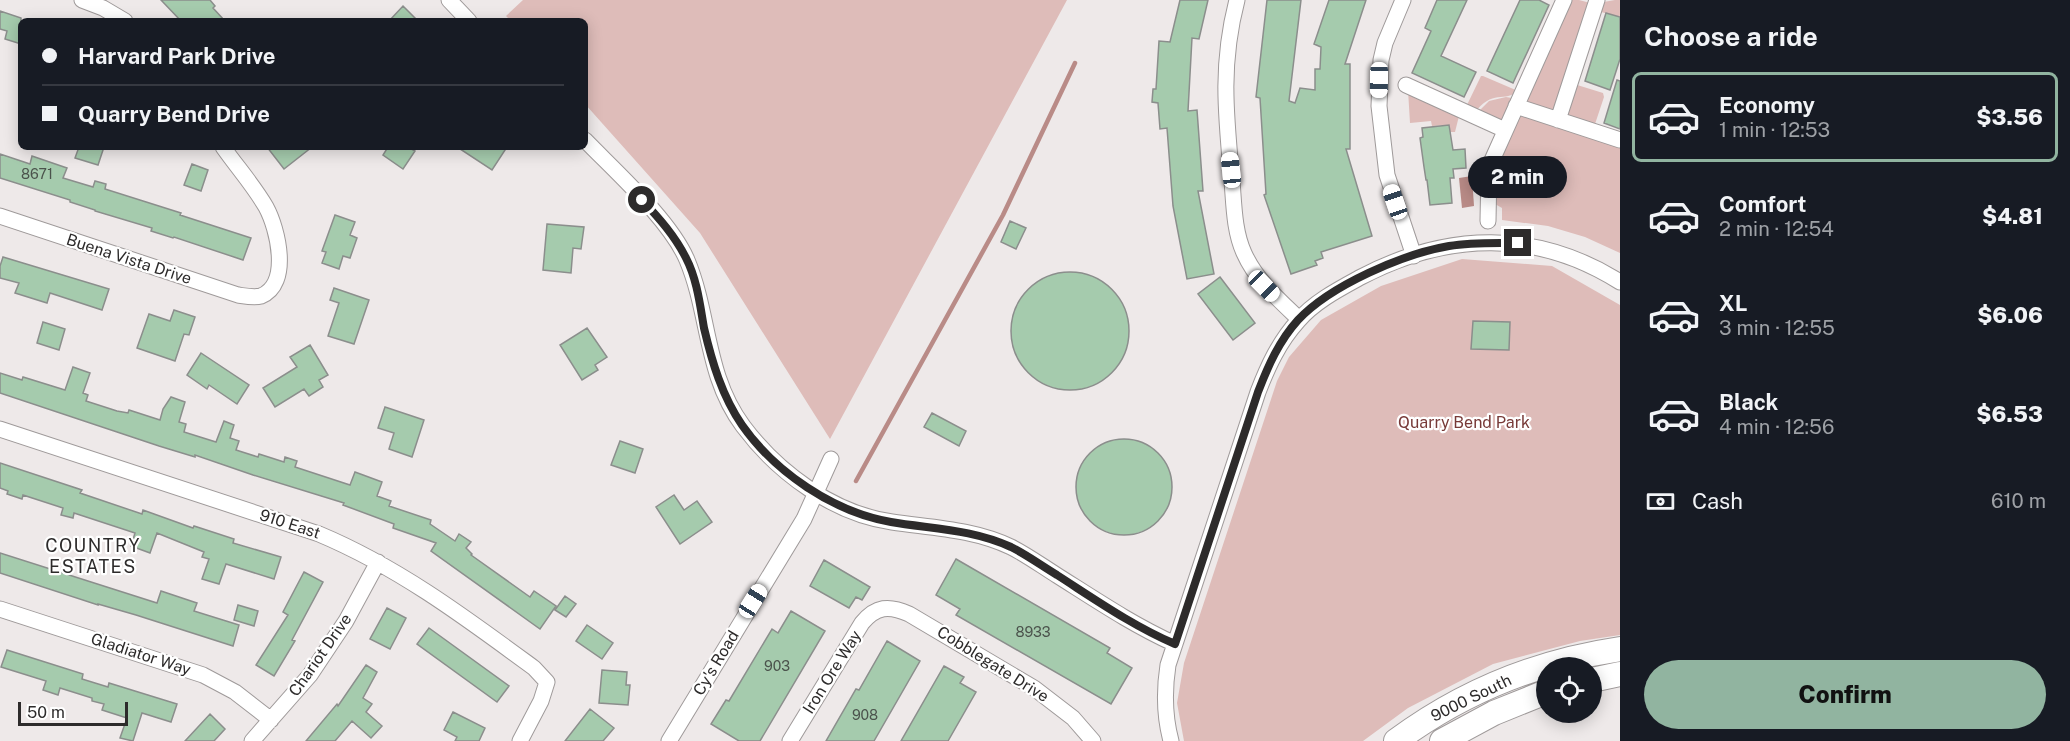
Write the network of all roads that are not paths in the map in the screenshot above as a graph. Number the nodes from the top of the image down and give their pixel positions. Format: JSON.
{"nodes":[{"id":1,"x":82,"y":0,"type":"edge"},
{"id":2,"x":449,"y":0,"type":"edge"},
{"id":3,"x":1237,"y":0,"type":"edge"},
{"id":4,"x":1403,"y":0,"type":"edge"},
{"id":5,"x":1564,"y":0,"type":"edge"},
{"id":6,"x":1589,"y":0,"type":"edge"},
{"id":7,"x":1597,"y":0,"type":"edge"},
{"id":8,"x":1602,"y":0,"type":"edge"},
{"id":9,"x":120,"y":18,"type":"edge"},
{"id":10,"x":466,"y":18,"type":"edge"},
{"id":11,"x":1406,"y":85,"type":"dead end"},
{"id":12,"x":1516,"y":106,"type":"junction"},
{"id":13,"x":1558,"y":120,"type":"junction"},
{"id":14,"x":1505,"y":130,"type":"junction"},
{"id":15,"x":1620,"y":140,"type":"edge"},
{"id":16,"x":588,"y":143,"type":"edge"},
{"id":17,"x":225,"y":150,"type":"edge"},
{"id":18,"x":0,"y":216,"type":"edge"},
{"id":19,"x":1488,"y":221,"type":"dead end"},
{"id":20,"x":1414,"y":256,"type":"junction"},
{"id":21,"x":1620,"y":282,"type":"edge"},
{"id":22,"x":1299,"y":319,"type":"junction"},
{"id":23,"x":0,"y":429,"type":"edge"},
{"id":24,"x":831,"y":459,"type":"dead end"},
{"id":25,"x":816,"y":492,"type":"junction"},
{"id":26,"x":378,"y":562,"type":"junction"},
{"id":27,"x":0,"y":609,"type":"edge"},
{"id":28,"x":882,"y":609,"type":"joint"},
{"id":29,"x":1175,"y":644,"type":"junction"},
{"id":30,"x":1620,"y":649,"type":"edge"},
{"id":31,"x":1620,"y":666,"type":"edge"},
{"id":32,"x":1620,"y":674,"type":"edge"},
{"id":33,"x":1602,"y":675,"type":"edge"},
{"id":34,"x":1602,"y":677,"type":"edge"},
{"id":35,"x":1536,"y":696,"type":"edge"},
{"id":36,"x":271,"y":720,"type":"junction"},
{"id":37,"x":252,"y":741,"type":"edge"},
{"id":38,"x":520,"y":741,"type":"edge"},
{"id":39,"x":669,"y":741,"type":"edge"},
{"id":40,"x":789,"y":741,"type":"edge"},
{"id":41,"x":1093,"y":741,"type":"edge"},
{"id":42,"x":1171,"y":741,"type":"edge"},
{"id":43,"x":1396,"y":741,"type":"edge"},
{"id":44,"x":1442,"y":741,"type":"edge"}],
"edges":[{"from":1,"to":9,"type":"street"},
{"from":2,"to":10,"type":"street"},
{"from":3,"to":22,"type":"street"},
{"from":4,"to":20,"type":"street"},
{"from":5,"to":12,"type":"street"},
{"from":6,"to":7,"type":"street"},
{"from":7,"to":8,"type":"street"},
{"from":7,"to":13,"type":"street"},
{"from":11,"to":14,"type":"street"},
{"from":12,"to":13,"type":"street"},
{"from":12,"to":14,"type":"street"},
{"from":13,"to":15,"type":"street"},
{"from":14,"to":19,"type":"street"},
{"from":16,"to":25,"type":"street"},
{"from":17,"to":18,"type":"street","name":"Buena Vista Drive"},
{"from":20,"to":21,"type":"street"},
{"from":20,"to":22,"type":"street"},
{"from":22,"to":29,"type":"street"},
{"from":23,"to":26,"type":"street","name":"910 East"},
{"from":24,"to":25,"type":"street","name":"Cy's Road"},
{"from":25,"to":29,"type":"street"},
{"from":25,"to":39,"type":"street","name":"Cy's Road"},
{"from":26,"to":36,"type":"street","name":"Chariot Drive"},
{"from":26,"to":38,"type":"street","name":"910 East"},
{"from":27,"to":36,"type":"street","name":"Gladiator Way"},
{"from":28,"to":40,"type":"street","name":"Iron Ore Way"},
{"from":28,"to":41,"type":"street","name":"Cobblegate Drive"},
{"from":29,"to":42,"type":"street"},
{"from":30,"to":43,"type":"main road","name":"9000 South"},
{"from":31,"to":33,"type":"main road"},
{"from":32,"to":34,"type":"main road"},
{"from":35,"to":44,"type":"main road","name":"9000 South"},
{"from":36,"to":37,"type":"street","name":"Chariot Drive"}]}
